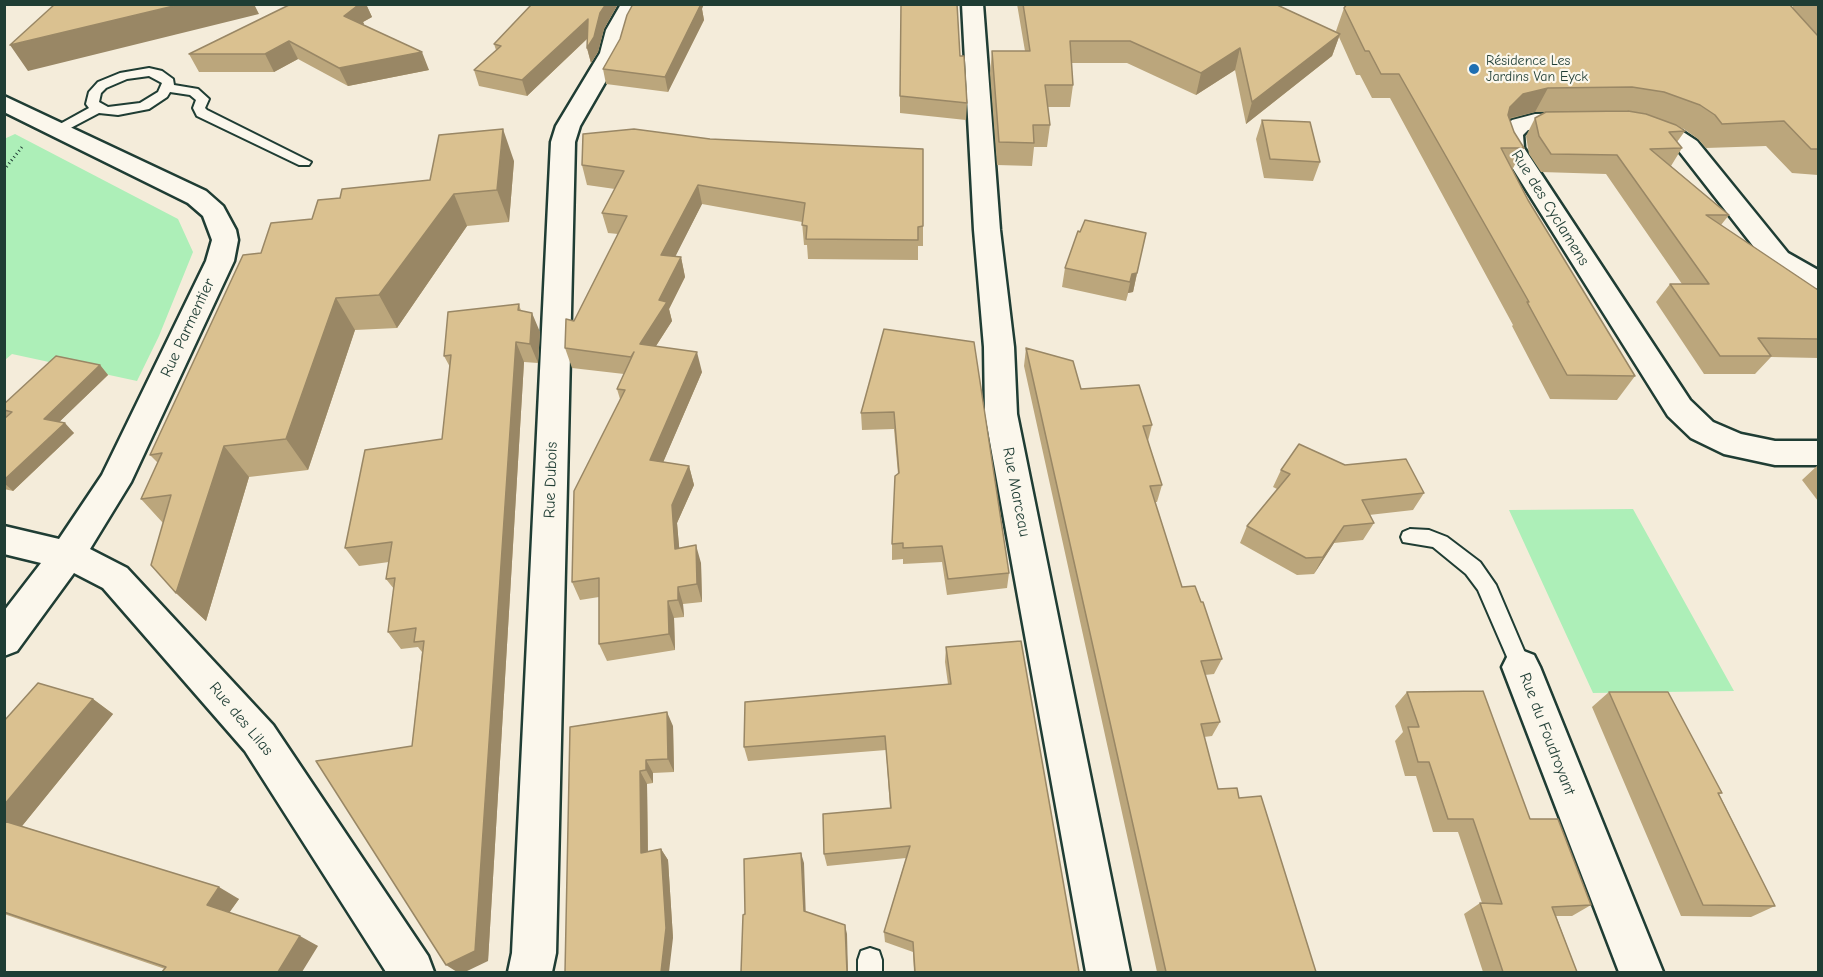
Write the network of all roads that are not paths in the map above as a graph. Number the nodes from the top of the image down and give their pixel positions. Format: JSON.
{"nodes":[{"id":1,"x":632,"y":4,"type":"edge"},
{"id":2,"x":972,"y":4,"type":"edge"},
{"id":3,"x":168,"y":88,"type":"junction"},
{"id":4,"x":4,"y":102,"type":"edge"},
{"id":5,"x":98,"y":108,"type":"junction"},
{"id":6,"x":58,"y":129,"type":"junction"},
{"id":7,"x":304,"y":162,"type":"dead end"},
{"id":8,"x":1818,"y":279,"type":"edge"},
{"id":9,"x":1818,"y":453,"type":"edge"},
{"id":10,"x":1410,"y":537,"type":"dead end"},
{"id":11,"x":4,"y":540,"type":"edge"},
{"id":12,"x":67,"y":555,"type":"junction"},
{"id":13,"x":4,"y":640,"type":"edge"},
{"id":14,"x":1521,"y":667,"type":"joint"},
{"id":15,"x":412,"y":972,"type":"edge"},
{"id":16,"x":530,"y":972,"type":"edge"},
{"id":17,"x":1108,"y":972,"type":"edge"},
{"id":18,"x":1641,"y":972,"type":"edge"}],
"edges":[{"from":1,"to":16,"type":"street","name":"Rue Dubois"},
{"from":2,"to":17,"type":"street","name":"Rue Marceau"},
{"from":3,"to":5,"type":"lane"},
{"from":3,"to":5,"type":"lane"},
{"from":3,"to":7,"type":"lane"},
{"from":4,"to":6,"type":"street","name":"Rue Parmentier"},
{"from":5,"to":6,"type":"lane"},
{"from":6,"to":12,"type":"street","name":"Rue Parmentier"},
{"from":8,"to":9,"type":"street","name":"Rue des Cyclamens"},
{"from":10,"to":14,"type":"lane","name":"Rue du Foudroyant"},
{"from":11,"to":12,"type":"street","name":"Rue des Lilas"},
{"from":12,"to":13,"type":"street","name":"Rue Parmentier"},
{"from":12,"to":15,"type":"street","name":"Rue des Lilas"},
{"from":14,"to":18,"type":"street","name":"Rue du Foudroyant"}]}
